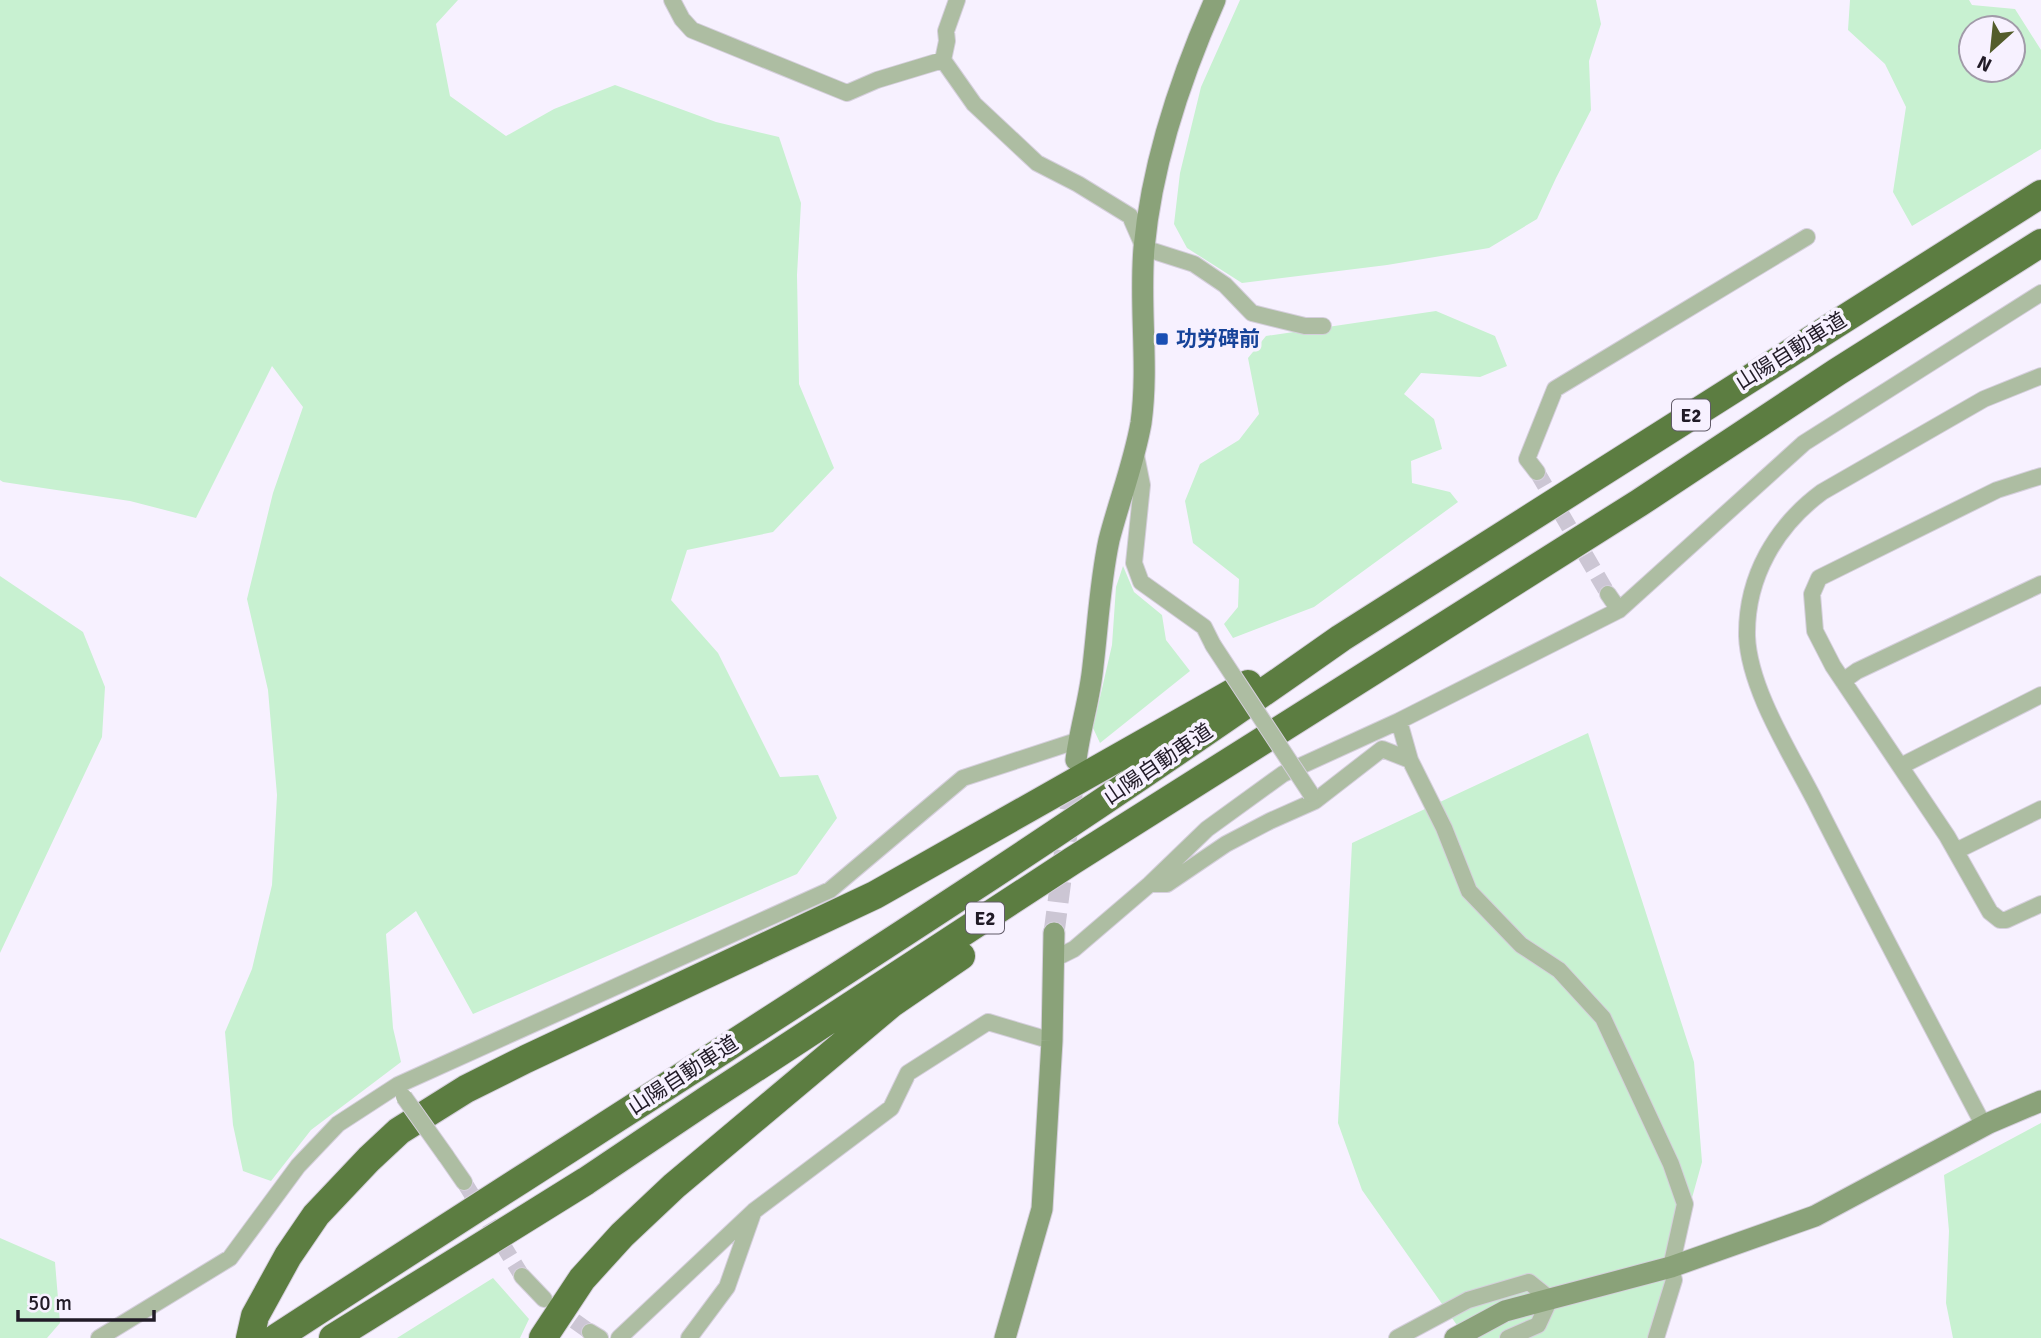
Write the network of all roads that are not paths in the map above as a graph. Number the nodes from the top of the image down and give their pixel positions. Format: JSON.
{"nodes":[{"id":1,"x":672,"y":0,"type":"edge"},
{"id":2,"x":957,"y":0,"type":"edge"},
{"id":3,"x":1215,"y":0,"type":"edge"},
{"id":4,"x":943,"y":60,"type":"junction"},
{"id":5,"x":2041,"y":194,"type":"edge"},
{"id":6,"x":1807,"y":237,"type":"dead end"},
{"id":7,"x":2041,"y":243,"type":"edge"},
{"id":8,"x":1144,"y":248,"type":"junction"},
{"id":9,"x":2041,"y":293,"type":"edge"},
{"id":10,"x":1323,"y":326,"type":"dead end"},
{"id":11,"x":2041,"y":376,"type":"edge"},
{"id":12,"x":1135,"y":453,"type":"junction"},
{"id":13,"x":1537,"y":471,"type":"tunnel mouth"},
{"id":14,"x":2041,"y":476,"type":"edge"},
{"id":15,"x":1639,"y":503,"type":"junction"},
{"id":16,"x":2041,"y":584,"type":"edge"},
{"id":17,"x":1608,"y":594,"type":"tunnel mouth"},
{"id":18,"x":1619,"y":610,"type":"junction"},
{"id":19,"x":1341,"y":638,"type":"junction"},
{"id":20,"x":1843,"y":681,"type":"junction"},
{"id":21,"x":2041,"y":695,"type":"edge"},
{"id":22,"x":1399,"y":721,"type":"junction"},
{"id":23,"x":1077,"y":750,"type":"joint"},
{"id":24,"x":1410,"y":760,"type":"junction"},
{"id":25,"x":1901,"y":766,"type":"junction"},
{"id":26,"x":1313,"y":798,"type":"junction"},
{"id":27,"x":2041,"y":809,"type":"edge"},
{"id":28,"x":1956,"y":850,"type":"junction"},
{"id":29,"x":1150,"y":884,"type":"junction"},
{"id":30,"x":2041,"y":904,"type":"edge"},
{"id":31,"x":1054,"y":933,"type":"tunnel mouth"},
{"id":32,"x":1054,"y":958,"type":"junction"},
{"id":33,"x":1052,"y":1041,"type":"junction"},
{"id":34,"x":401,"y":1091,"type":"junction"},
{"id":35,"x":2041,"y":1101,"type":"edge"},
{"id":36,"x":1984,"y":1126,"type":"junction"},
{"id":37,"x":464,"y":1182,"type":"tunnel mouth"},
{"id":38,"x":754,"y":1210,"type":"junction"},
{"id":39,"x":1671,"y":1267,"type":"junction"},
{"id":40,"x":522,"y":1276,"type":"tunnel mouth"},
{"id":41,"x":544,"y":1299,"type":"tunnel mouth"},
{"id":42,"x":1550,"y":1299,"type":"junction"},
{"id":43,"x":102,"y":1337,"type":"edge"},
{"id":44,"x":250,"y":1338,"type":"edge"},
{"id":45,"x":276,"y":1338,"type":"edge"},
{"id":46,"x":333,"y":1338,"type":"edge"},
{"id":47,"x":543,"y":1338,"type":"edge"},
{"id":48,"x":620,"y":1338,"type":"edge"},
{"id":49,"x":689,"y":1338,"type":"edge"},
{"id":50,"x":1005,"y":1338,"type":"edge"},
{"id":51,"x":1397,"y":1338,"type":"edge"},
{"id":52,"x":1455,"y":1338,"type":"edge"},
{"id":53,"x":1508,"y":1338,"type":"edge"},
{"id":54,"x":1656,"y":1338,"type":"edge"}],
"edges":[{"from":1,"to":4,"type":"street"},
{"from":2,"to":4,"type":"street"},
{"from":3,"to":8,"type":"street"},
{"from":4,"to":8,"type":"street"},
{"from":5,"to":19,"type":"highway","name":"山陽自動車道","number":"E2"},
{"from":6,"to":13,"type":"street"},
{"from":7,"to":15,"type":"highway","name":"山陽自動車道","number":"E2"},
{"from":8,"to":10,"type":"street"},
{"from":8,"to":12,"type":"street"},
{"from":9,"to":18,"type":"street"},
{"from":11,"to":36,"type":"street"},
{"from":12,"to":23,"type":"street"},
{"from":12,"to":26,"type":"street","bridge":true},
{"from":14,"to":20,"type":"street"},
{"from":15,"to":46,"type":"highway","name":"山陽自動車道","number":"E2"},
{"from":15,"to":47,"type":"highway"},
{"from":16,"to":20,"type":"street"},
{"from":17,"to":18,"type":"street"},
{"from":18,"to":22,"type":"street"},
{"from":19,"to":44,"type":"highway"},
{"from":19,"to":45,"type":"highway","name":"山陽自動車道","number":"E2"},
{"from":20,"to":25,"type":"street"},
{"from":21,"to":25,"type":"street"},
{"from":22,"to":24,"type":"street"},
{"from":22,"to":29,"type":"street"},
{"from":23,"to":34,"type":"street"},
{"from":24,"to":26,"type":"street"},
{"from":24,"to":39,"type":"street"},
{"from":25,"to":28,"type":"street"},
{"from":26,"to":29,"type":"street"},
{"from":27,"to":28,"type":"street"},
{"from":28,"to":30,"type":"street"},
{"from":29,"to":32,"type":"street"},
{"from":31,"to":32,"type":"street"},
{"from":32,"to":33,"type":"street"},
{"from":33,"to":38,"type":"street"},
{"from":33,"to":50,"type":"street"},
{"from":34,"to":37,"type":"street","bridge":true},
{"from":34,"to":43,"type":"street"},
{"from":35,"to":36,"type":"street"},
{"from":36,"to":39,"type":"street"},
{"from":38,"to":48,"type":"street"},
{"from":38,"to":49,"type":"street"},
{"from":39,"to":42,"type":"street"},
{"from":39,"to":54,"type":"street"},
{"from":40,"to":41,"type":"street"},
{"from":42,"to":51,"type":"street"},
{"from":42,"to":52,"type":"street"},
{"from":42,"to":53,"type":"street"}]}
